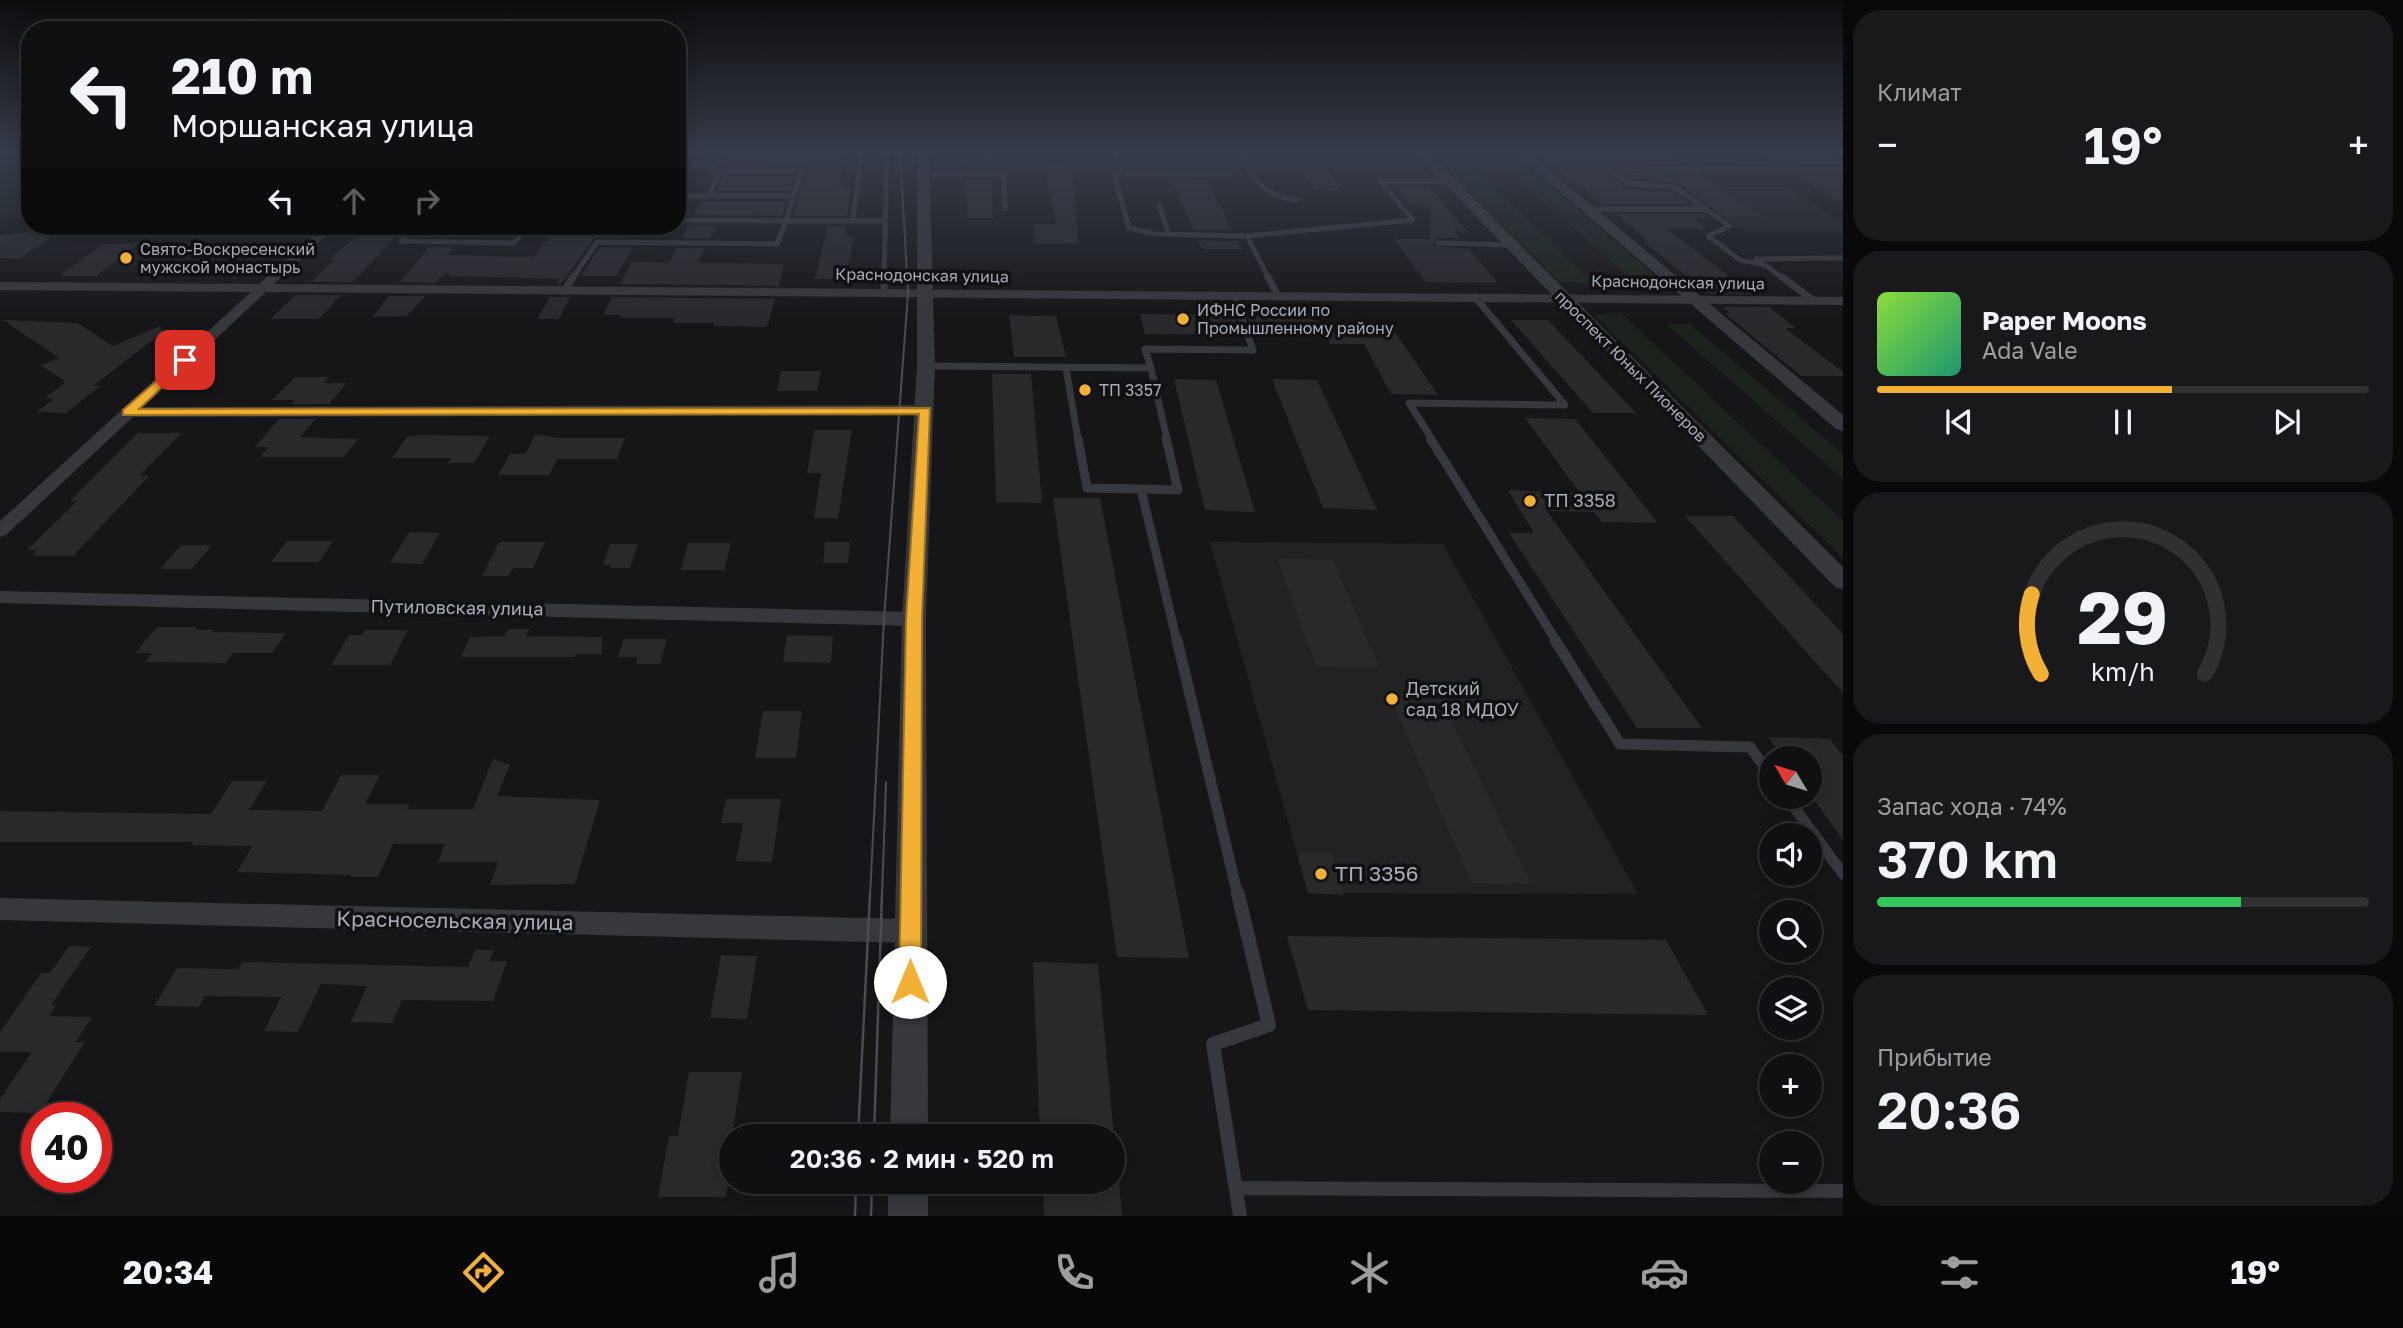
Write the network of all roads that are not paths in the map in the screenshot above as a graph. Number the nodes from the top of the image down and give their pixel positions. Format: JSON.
{"nodes":[{"id":1,"x":790,"y":208,"type":"edge"},
{"id":2,"x":855,"y":208,"type":"edge"},
{"id":3,"x":885,"y":208,"type":"edge"},
{"id":4,"x":925,"y":208,"type":"edge"},
{"id":5,"x":1123,"y":208,"type":"edge"},
{"id":6,"x":1160,"y":208,"type":"edge"},
{"id":7,"x":1403,"y":208,"type":"edge"},
{"id":8,"x":1475,"y":208,"type":"edge"},
{"id":9,"x":1588,"y":209,"type":"joint"},
{"id":10,"x":1704,"y":209,"type":"joint"},
{"id":11,"x":686,"y":220,"type":"edge"},
{"id":12,"x":786,"y":221,"type":"junction"},
{"id":13,"x":853,"y":221,"type":"junction"},
{"id":14,"x":885,"y":221,"type":"junction"},
{"id":15,"x":320,"y":235,"type":"edge"},
{"id":16,"x":408,"y":235,"type":"edge"},
{"id":17,"x":521,"y":235,"type":"edge"},
{"id":18,"x":1169,"y":235,"type":"junction"},
{"id":19,"x":1247,"y":236,"type":"junction"},
{"id":20,"x":1438,"y":243,"type":"dead end"},
{"id":21,"x":1511,"y":245,"type":"junction"},
{"id":22,"x":1843,"y":258,"type":"edge"},
{"id":23,"x":1739,"y":259,"type":"junction"},
{"id":24,"x":0,"y":286,"type":"edge"},
{"id":25,"x":261,"y":290,"type":"junction"},
{"id":26,"x":564,"y":291,"type":"junction"},
{"id":27,"x":884,"y":292,"type":"junction"},
{"id":28,"x":927,"y":293,"type":"junction"},
{"id":29,"x":1233,"y":295,"type":"junction"},
{"id":30,"x":1278,"y":296,"type":"junction"},
{"id":31,"x":1475,"y":297,"type":"junction"},
{"id":32,"x":1564,"y":298,"type":"junction"},
{"id":33,"x":1696,"y":300,"type":"junction"},
{"id":34,"x":1813,"y":300,"type":"junction"},
{"id":35,"x":1843,"y":300,"type":"edge"},
{"id":36,"x":926,"y":366,"type":"junction"},
{"id":37,"x":1066,"y":368,"type":"junction"},
{"id":38,"x":1151,"y":368,"type":"junction"},
{"id":39,"x":925,"y":410,"type":"junction"},
{"id":40,"x":128,"y":412,"type":"junction"},
{"id":41,"x":1843,"y":425,"type":"edge"},
{"id":42,"x":1141,"y":489,"type":"junction"},
{"id":43,"x":0,"y":531,"type":"edge"},
{"id":44,"x":1843,"y":582,"type":"edge"},
{"id":45,"x":0,"y":597,"type":"edge"},
{"id":46,"x":914,"y":619,"type":"junction"},
{"id":47,"x":1759,"y":759,"type":"edge"},
{"id":48,"x":1796,"y":809,"type":"edge"},
{"id":49,"x":1843,"y":874,"type":"edge"},
{"id":50,"x":0,"y":909,"type":"edge"},
{"id":51,"x":910,"y":931,"type":"junction"},
{"id":52,"x":909,"y":1124,"type":"edge"},
{"id":53,"x":1236,"y":1188,"type":"junction"},
{"id":54,"x":1843,"y":1191,"type":"edge"},
{"id":55,"x":908,"y":1194,"type":"edge"},
{"id":56,"x":908,"y":1216,"type":"edge"},
{"id":57,"x":1240,"y":1216,"type":"edge"}],
"edges":[{"from":1,"to":12,"type":"lane"},
{"from":2,"to":13,"type":"lane"},
{"from":3,"to":14,"type":"lane"},
{"from":4,"to":28,"type":"street"},
{"from":5,"to":18,"type":"lane"},
{"from":6,"to":18,"type":"lane"},
{"from":7,"to":19,"type":"lane"},
{"from":8,"to":21,"type":"street","name":"проспект Юных Пионеров"},
{"from":9,"to":10,"type":"lane"},
{"from":9,"to":33,"type":"street"},
{"from":10,"to":23,"type":"lane"},
{"from":11,"to":12,"type":"lane"},
{"from":12,"to":13,"type":"lane"},
{"from":12,"to":26,"type":"lane"},
{"from":13,"to":14,"type":"lane"},
{"from":14,"to":27,"type":"lane"},
{"from":15,"to":25,"type":"street"},
{"from":16,"to":17,"type":"lane"},
{"from":18,"to":19,"type":"lane"},
{"from":19,"to":30,"type":"lane"},
{"from":20,"to":21,"type":"lane"},
{"from":21,"to":32,"type":"street","name":"проспект Юных Пионеров"},
{"from":22,"to":23,"type":"lane"},
{"from":23,"to":34,"type":"lane"},
{"from":24,"to":25,"type":"street","name":"Краснодонская улица"},
{"from":25,"to":26,"type":"street","name":"Краснодонская улица"},
{"from":25,"to":40,"type":"street"},
{"from":26,"to":27,"type":"street","name":"Краснодонская улица"},
{"from":27,"to":28,"type":"street","name":"Краснодонская улица"},
{"from":28,"to":29,"type":"street","name":"Краснодонская улица"},
{"from":28,"to":36,"type":"street"},
{"from":29,"to":30,"type":"street","name":"Краснодонская улица"},
{"from":29,"to":38,"type":"lane"},
{"from":30,"to":31,"type":"street","name":"Краснодонская улица"},
{"from":31,"to":32,"type":"street","name":"Краснодонская улица"},
{"from":31,"to":47,"type":"lane"},
{"from":32,"to":33,"type":"street","name":"Краснодонская улица"},
{"from":32,"to":44,"type":"street","name":"проспект Юных Пионеров"},
{"from":33,"to":34,"type":"street","name":"Краснодонская улица"},
{"from":33,"to":41,"type":"street"},
{"from":34,"to":35,"type":"street","name":"Краснодонская улица"},
{"from":36,"to":37,"type":"lane"},
{"from":36,"to":39,"type":"street"},
{"from":37,"to":38,"type":"lane"},
{"from":37,"to":42,"type":"lane"},
{"from":38,"to":42,"type":"lane"},
{"from":39,"to":40,"type":"street"},
{"from":39,"to":46,"type":"street"},
{"from":40,"to":43,"type":"street"},
{"from":42,"to":53,"type":"lane"},
{"from":45,"to":46,"type":"street","name":"Путиловская улица"},
{"from":46,"to":51,"type":"street"},
{"from":48,"to":49,"type":"lane"},
{"from":50,"to":51,"type":"street","name":"Красносельская улица"},
{"from":51,"to":52,"type":"street"},
{"from":53,"to":54,"type":"lane"},
{"from":53,"to":57,"type":"lane"},
{"from":55,"to":56,"type":"street"}]}
